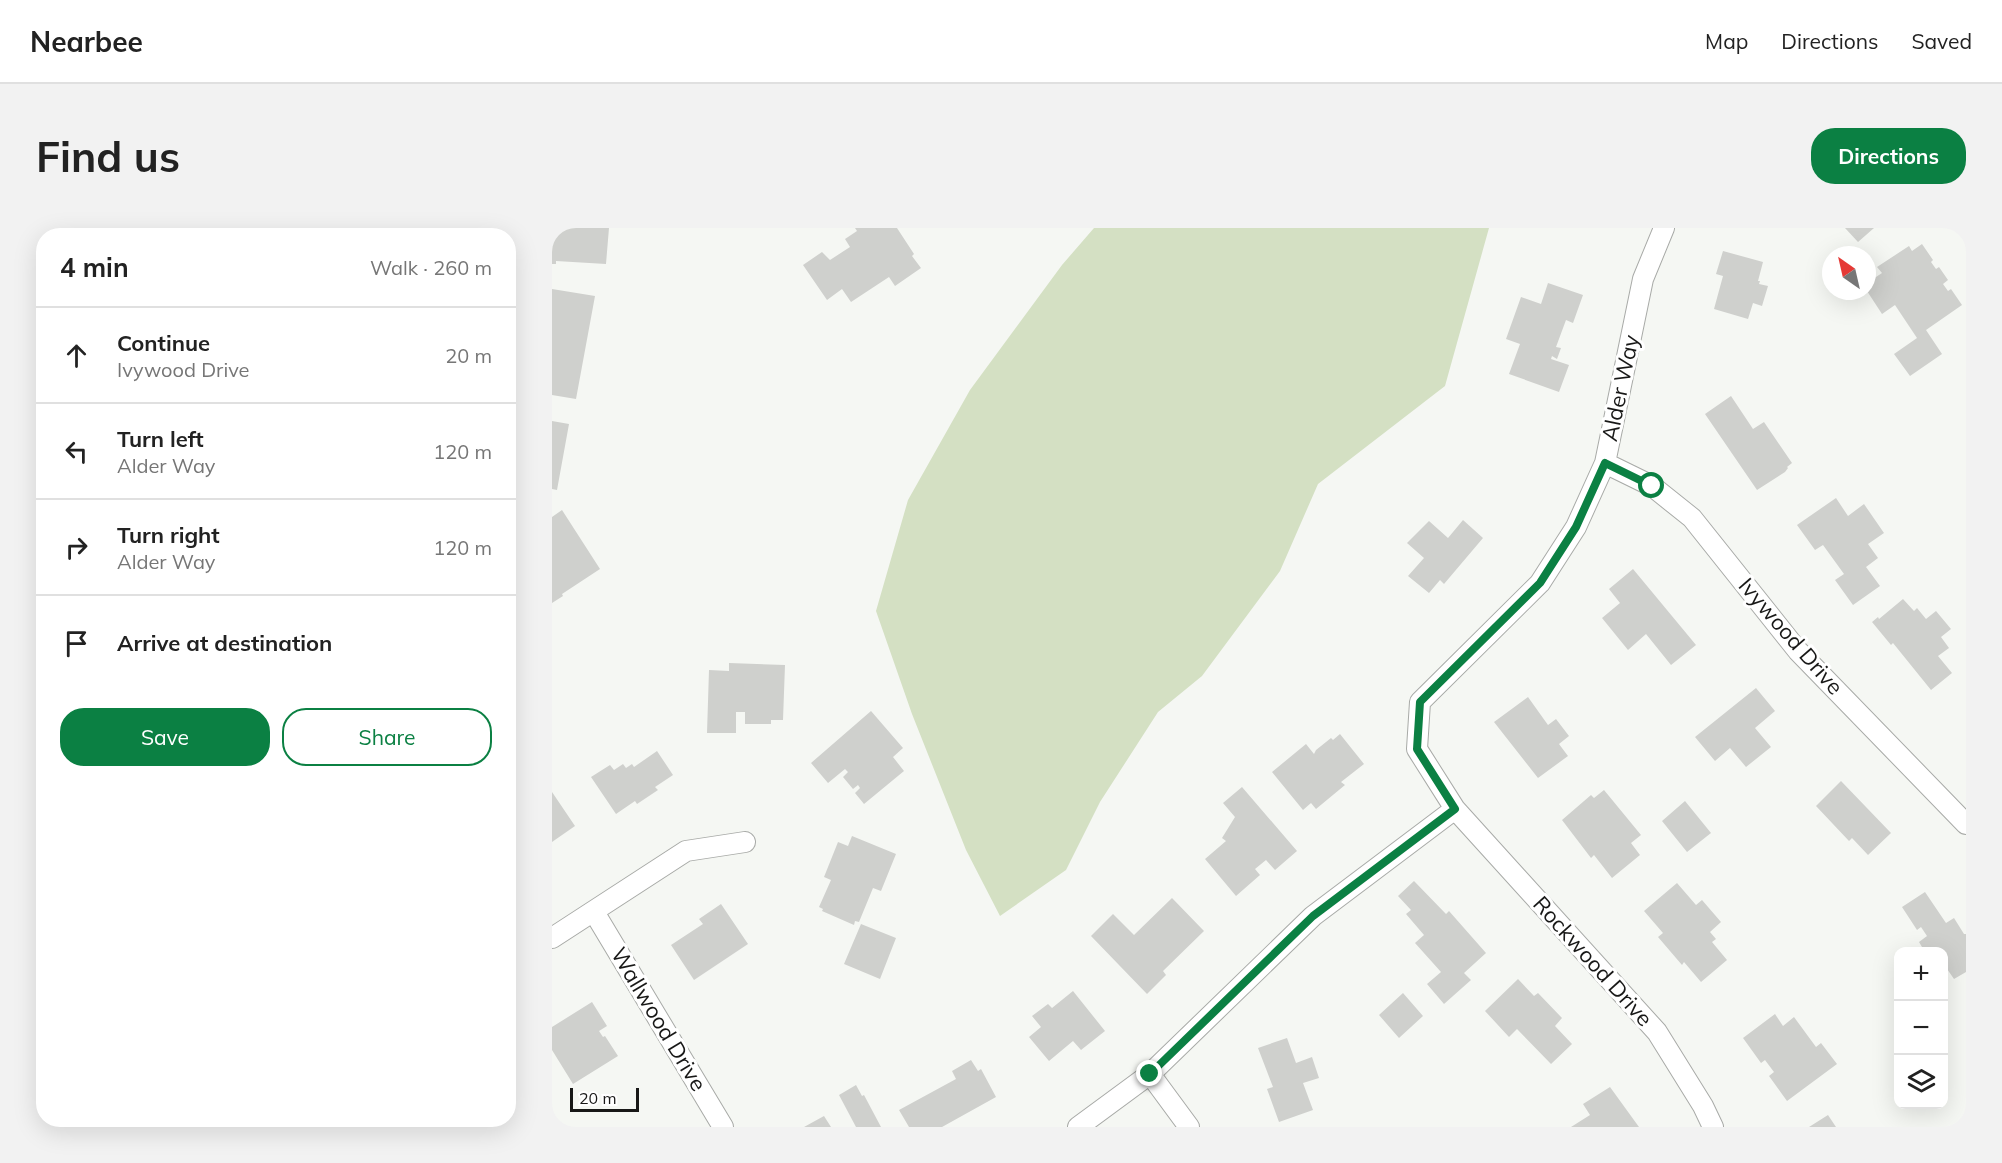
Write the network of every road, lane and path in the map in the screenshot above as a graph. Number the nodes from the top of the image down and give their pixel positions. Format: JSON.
{"nodes":[{"id":1,"x":1664,"y":228,"type":"edge"},
{"id":2,"x":1605,"y":463,"type":"junction"},
{"id":3,"x":1455,"y":809,"type":"junction"},
{"id":4,"x":1966,"y":824,"type":"edge"},
{"id":5,"x":744,"y":842,"type":"dead end"},
{"id":6,"x":594,"y":912,"type":"junction"},
{"id":7,"x":552,"y":938,"type":"edge"},
{"id":8,"x":1150,"y":1074,"type":"junction"},
{"id":9,"x":723,"y":1127,"type":"edge"},
{"id":10,"x":1078,"y":1127,"type":"edge"},
{"id":11,"x":1189,"y":1127,"type":"edge"},
{"id":12,"x":1713,"y":1127,"type":"edge"}],
"edges":[{"from":1,"to":2,"type":"street","name":"Alder Way"},
{"from":2,"to":3,"type":"street","name":"Alder Way"},
{"from":2,"to":4,"type":"street","name":"Ivywood Drive"},
{"from":3,"to":8,"type":"street"},
{"from":3,"to":12,"type":"street","name":"Rockwood Drive"},
{"from":5,"to":6,"type":"street"},
{"from":6,"to":7,"type":"street"},
{"from":6,"to":9,"type":"street","name":"Wallwood Drive"},
{"from":8,"to":10,"type":"street"},
{"from":8,"to":11,"type":"street"}]}
